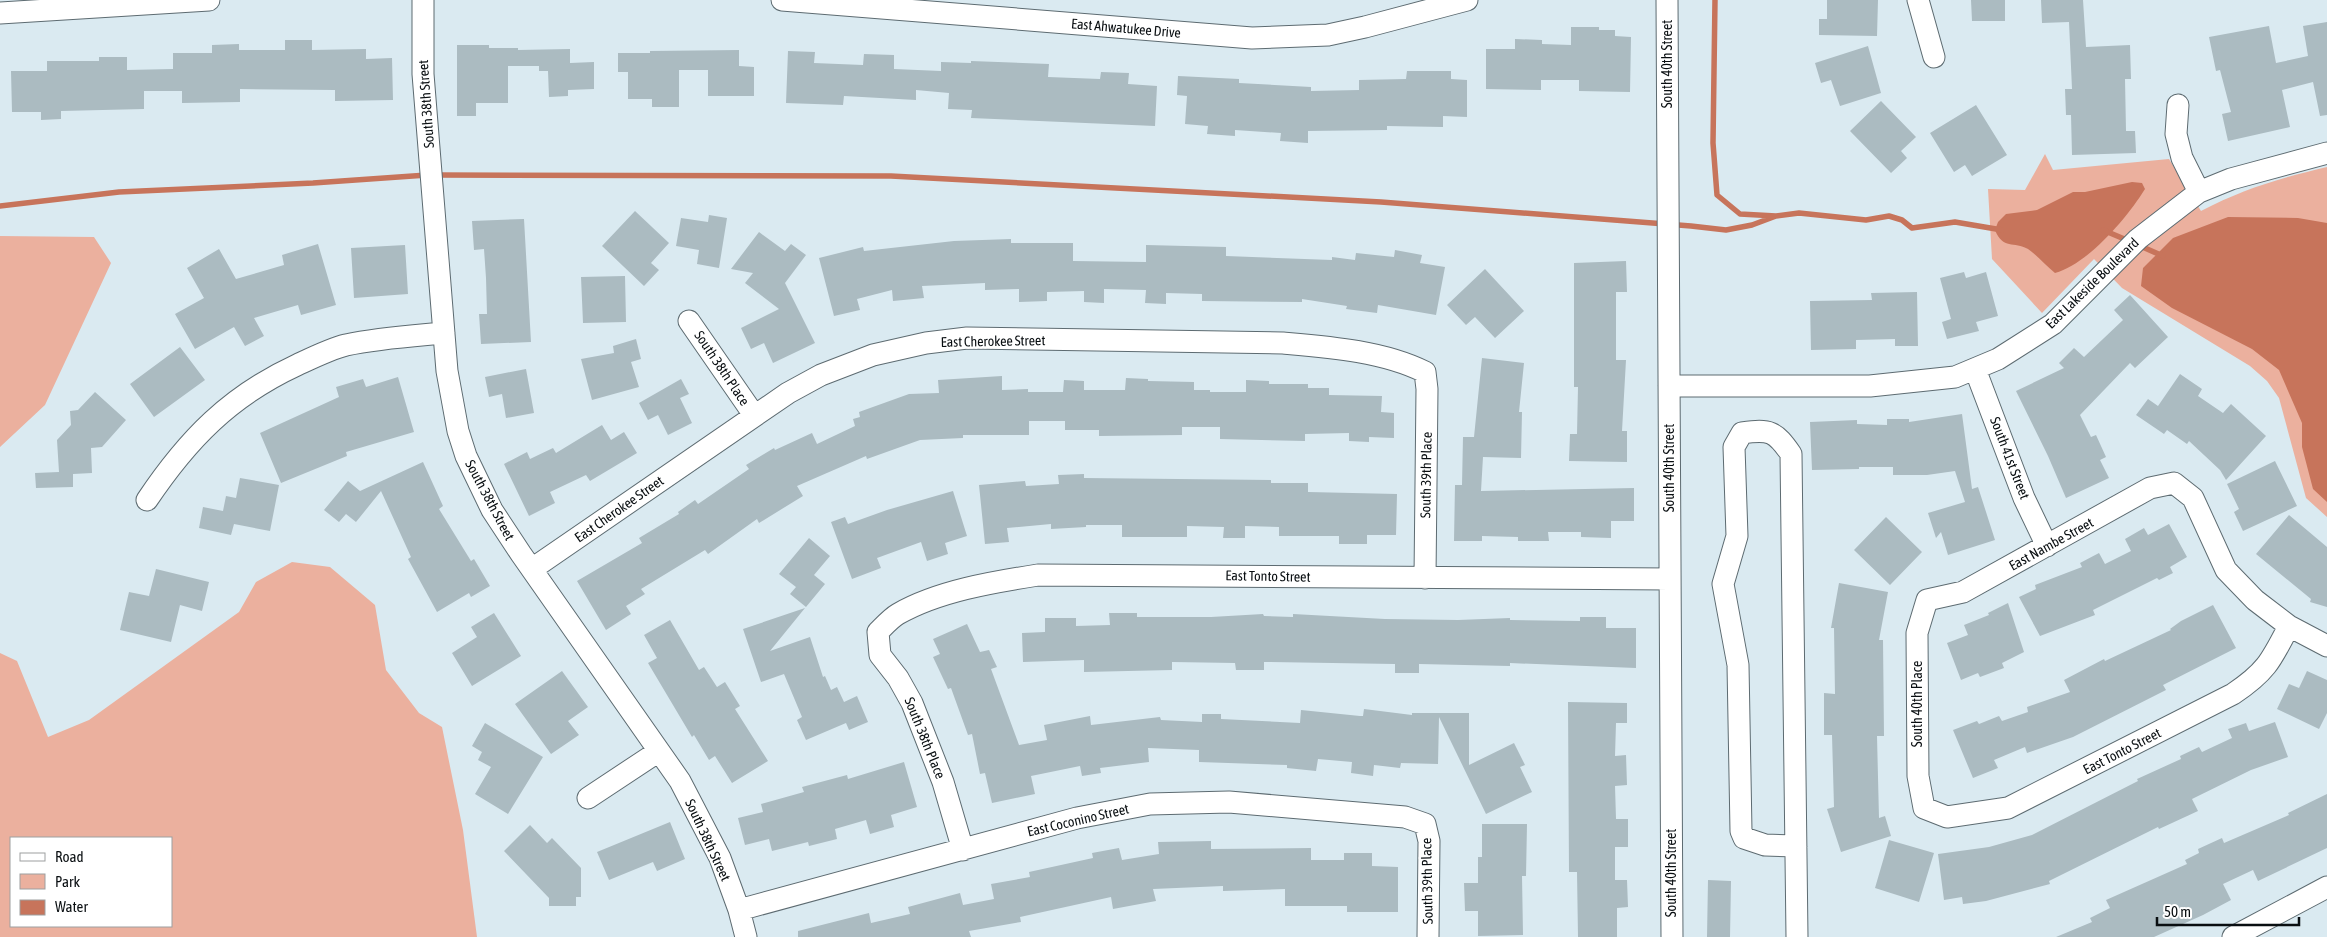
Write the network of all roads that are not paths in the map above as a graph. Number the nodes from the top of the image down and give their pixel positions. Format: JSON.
{"nodes":[{"id":1,"x":209,"y":0,"type":"edge"},
{"id":2,"x":423,"y":0,"type":"edge"},
{"id":3,"x":782,"y":0,"type":"edge"},
{"id":4,"x":1467,"y":0,"type":"edge"},
{"id":5,"x":1667,"y":0,"type":"edge"},
{"id":6,"x":1918,"y":0,"type":"edge"},
{"id":7,"x":0,"y":14,"type":"edge"},
{"id":8,"x":1934,"y":57,"type":"dead end"},
{"id":9,"x":2178,"y":105,"type":"dead end"},
{"id":10,"x":2327,"y":153,"type":"edge"},
{"id":11,"x":2191,"y":198,"type":"junction"},
{"id":12,"x":689,"y":321,"type":"dead end"},
{"id":13,"x":444,"y":333,"type":"junction"},
{"id":14,"x":1975,"y":369,"type":"junction"},
{"id":15,"x":1425,"y":372,"type":"joint"},
{"id":16,"x":1669,"y":386,"type":"junction"},
{"id":17,"x":754,"y":415,"type":"junction"},
{"id":18,"x":147,"y":500,"type":"dead end"},
{"id":19,"x":2047,"y":546,"type":"junction"},
{"id":20,"x":532,"y":569,"type":"junction"},
{"id":21,"x":1425,"y":578,"type":"junction"},
{"id":22,"x":1670,"y":579,"type":"junction"},
{"id":23,"x":1927,"y":600,"type":"joint"},
{"id":24,"x":2289,"y":626,"type":"junction"},
{"id":25,"x":878,"y":632,"type":"joint"},
{"id":26,"x":2327,"y":646,"type":"edge"},
{"id":27,"x":659,"y":751,"type":"junction"},
{"id":28,"x":588,"y":798,"type":"dead end"},
{"id":29,"x":1924,"y":808,"type":"joint"},
{"id":30,"x":1425,"y":824,"type":"joint"},
{"id":31,"x":1796,"y":846,"type":"junction"},
{"id":32,"x":963,"y":850,"type":"junction"},
{"id":33,"x":2327,"y":887,"type":"edge"},
{"id":34,"x":739,"y":910,"type":"junction"},
{"id":35,"x":746,"y":937,"type":"edge"},
{"id":36,"x":1428,"y":937,"type":"edge"},
{"id":37,"x":1672,"y":937,"type":"edge"},
{"id":38,"x":1797,"y":937,"type":"edge"},
{"id":39,"x":2233,"y":937,"type":"edge"}],
"edges":[{"from":1,"to":7,"type":"street"},
{"from":2,"to":13,"type":"street","name":"South 38th Street"},
{"from":3,"to":4,"type":"street","name":"East Ahwatukee Drive"},
{"from":5,"to":16,"type":"street","name":"South 40th Street"},
{"from":6,"to":8,"type":"street"},
{"from":9,"to":11,"type":"street"},
{"from":10,"to":11,"type":"street","name":"East Lakeside Boulevard"},
{"from":11,"to":14,"type":"street","name":"East Lakeside Boulevard"},
{"from":12,"to":17,"type":"street","name":"South 38th Place"},
{"from":13,"to":18,"type":"street"},
{"from":13,"to":20,"type":"street","name":"South 38th Street"},
{"from":14,"to":16,"type":"street","name":"East Lakeside Boulevard"},
{"from":14,"to":19,"type":"street","name":"South 41st Street"},
{"from":15,"to":17,"type":"street","name":"East Cherokee Street"},
{"from":15,"to":21,"type":"street","name":"South 39th Place"},
{"from":16,"to":22,"type":"street","name":"South 40th Street"},
{"from":17,"to":20,"type":"street","name":"East Cherokee Street"},
{"from":19,"to":23,"type":"street","name":"East Nambe Street"},
{"from":19,"to":24,"type":"street","name":"East Nambe Street"},
{"from":20,"to":27,"type":"street","name":"South 38th Street"},
{"from":21,"to":22,"type":"street","name":"East Tonto Street"},
{"from":21,"to":25,"type":"street","name":"East Tonto Street"},
{"from":22,"to":37,"type":"street","name":"South 40th Street"},
{"from":23,"to":29,"type":"street","name":"South 40th Place"},
{"from":24,"to":26,"type":"street"},
{"from":24,"to":29,"type":"street","name":"East Tonto Street"},
{"from":25,"to":32,"type":"street","name":"South 38th Place"},
{"from":27,"to":28,"type":"street"},
{"from":27,"to":34,"type":"street","name":"South 38th Street"},
{"from":30,"to":32,"type":"street","name":"East Coconino Street"},
{"from":30,"to":36,"type":"street","name":"South 39th Place"},
{"from":31,"to":31,"type":"street"},
{"from":31,"to":38,"type":"street"},
{"from":32,"to":34,"type":"street","name":"East Coconino Street"},
{"from":33,"to":39,"type":"street"},
{"from":34,"to":35,"type":"street","name":"South 38th Street"}]}
